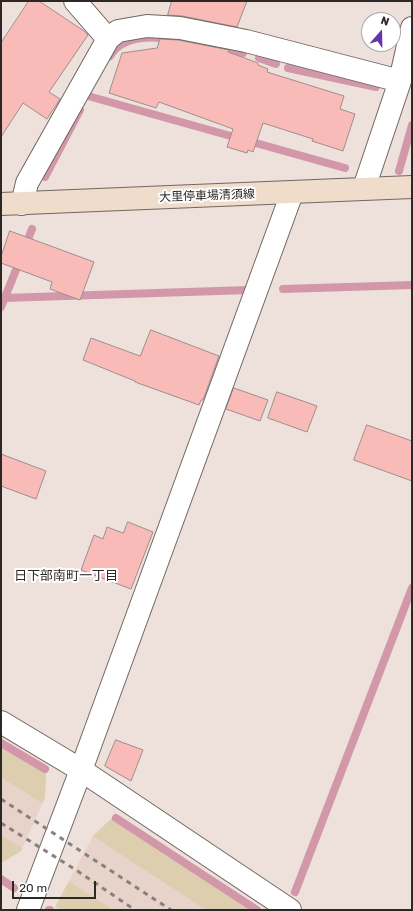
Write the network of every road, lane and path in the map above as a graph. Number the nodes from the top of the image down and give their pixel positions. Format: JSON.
{"nodes":[{"id":1,"x":75,"y":1,"type":"edge"},
{"id":2,"x":412,"y":28,"type":"edge"},
{"id":3,"x":108,"y":39,"type":"junction"},
{"id":4,"x":404,"y":79,"type":"edge"},
{"id":5,"x":412,"y":187,"type":"edge"},
{"id":6,"x":364,"y":188,"type":"junction"},
{"id":7,"x":292,"y":192,"type":"junction"},
{"id":8,"x":11,"y":204,"type":"edge"},
{"id":9,"x":1,"y":722,"type":"edge"},
{"id":10,"x":82,"y":770,"type":"junction"},
{"id":11,"x":28,"y":910,"type":"edge"},
{"id":12,"x":290,"y":910,"type":"edge"}],
"edges":[{"from":1,"to":3,"type":"street"},
{"from":2,"to":4,"type":"street"},
{"from":3,"to":4,"type":"street"},
{"from":3,"to":8,"type":"street"},
{"from":4,"to":6,"type":"street"},
{"from":5,"to":6,"type":"main road","name":"大里停車場清須線"},
{"from":6,"to":7,"type":"main road","name":"大里停車場清須線"},
{"from":7,"to":8,"type":"main road","name":"大里停車場清須線"},
{"from":7,"to":10,"type":"street"},
{"from":9,"to":10,"type":"street"},
{"from":10,"to":11,"type":"street"},
{"from":10,"to":12,"type":"street"}]}
